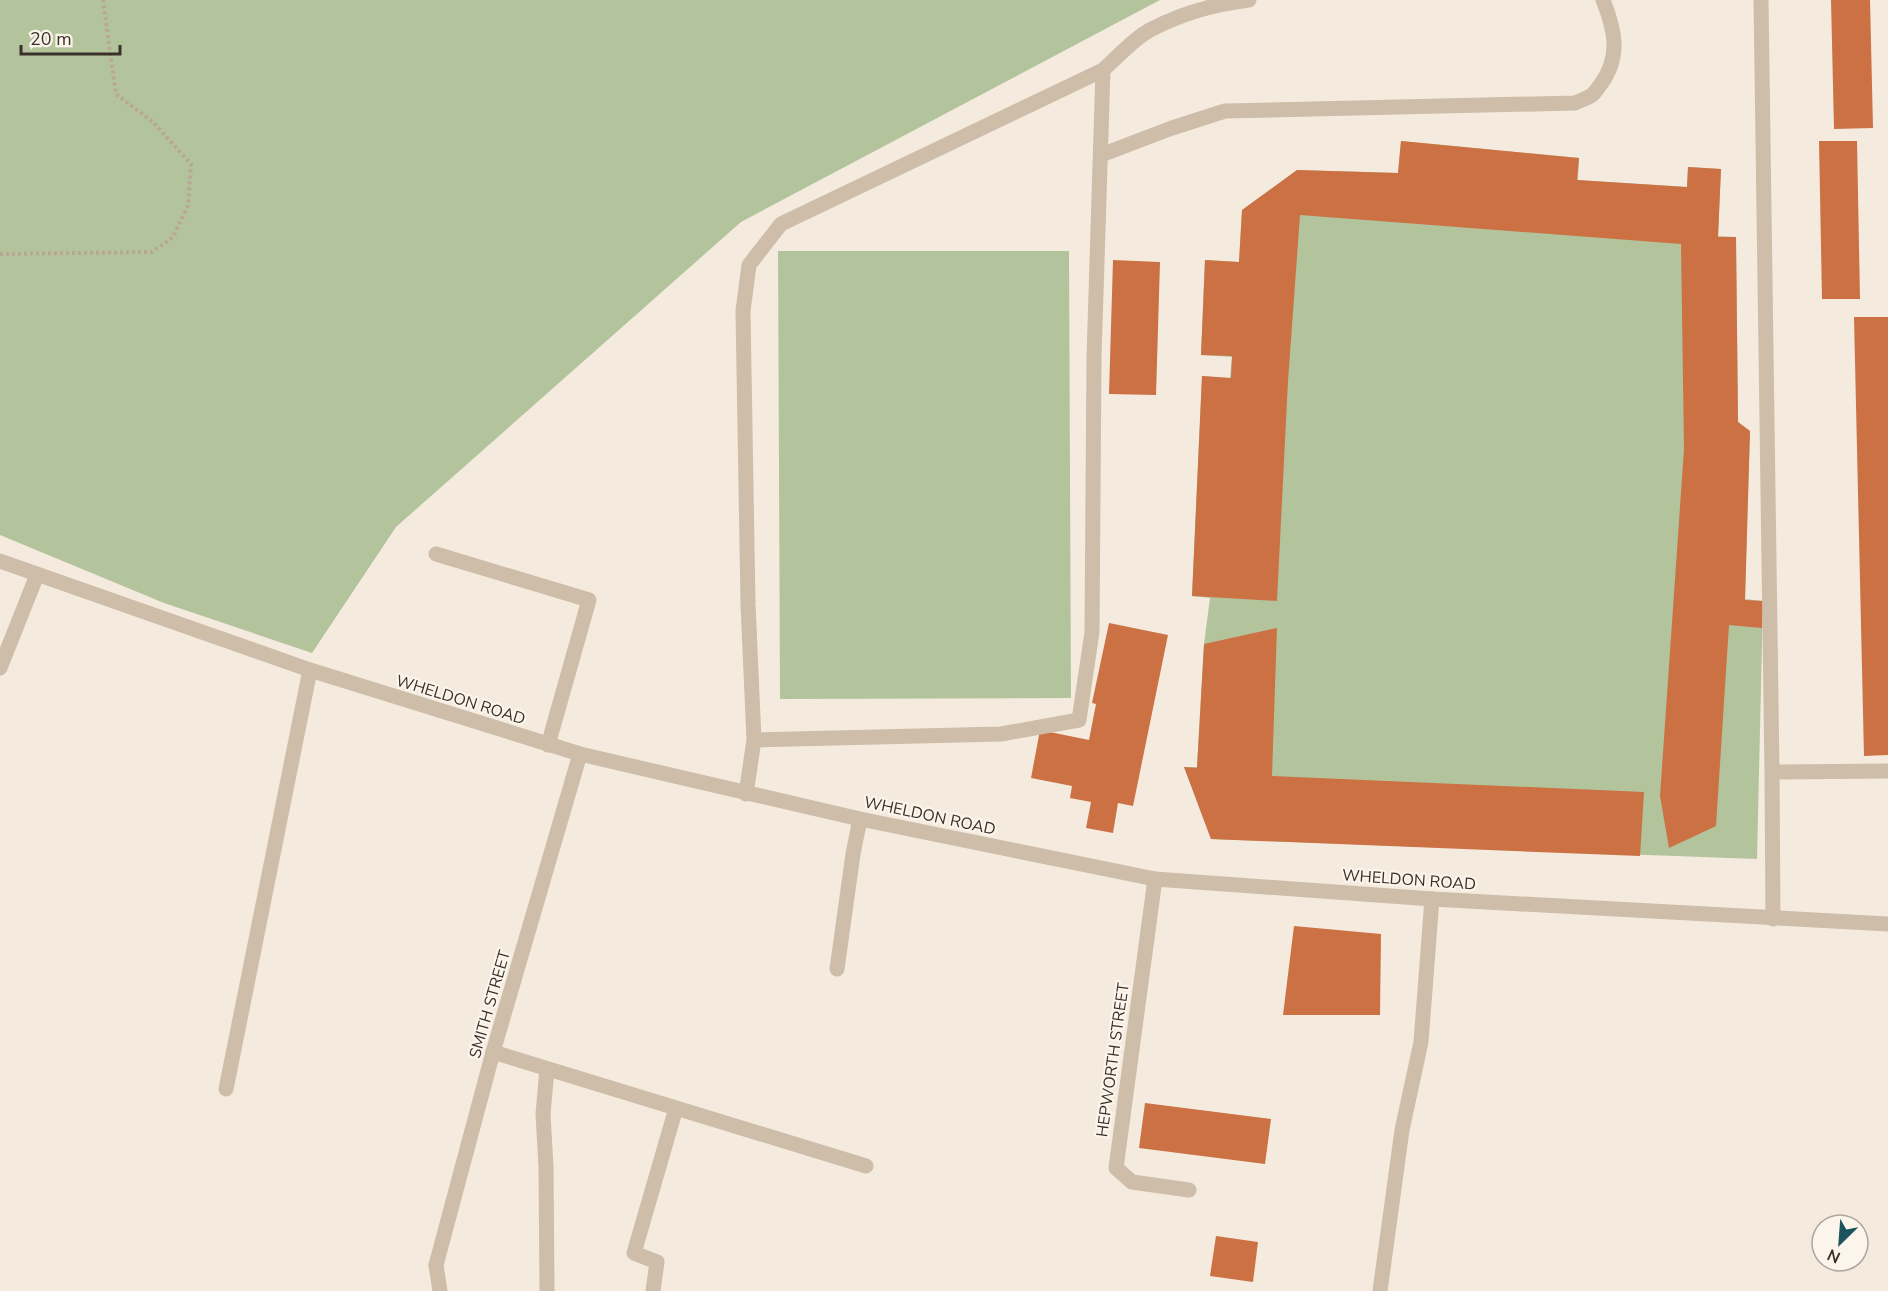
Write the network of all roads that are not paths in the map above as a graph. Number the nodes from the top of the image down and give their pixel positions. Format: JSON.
{"nodes":[{"id":1,"x":1249,"y":0,"type":"edge"},
{"id":2,"x":1603,"y":0,"type":"edge"},
{"id":3,"x":1761,"y":0,"type":"edge"},
{"id":4,"x":1103,"y":70,"type":"junction"},
{"id":5,"x":1101,"y":155,"type":"junction"},
{"id":6,"x":436,"y":554,"type":"dead end"},
{"id":7,"x":0,"y":561,"type":"edge"},
{"id":8,"x":37,"y":575,"type":"junction"},
{"id":9,"x":0,"y":668,"type":"edge"},
{"id":10,"x":310,"y":670,"type":"junction"},
{"id":11,"x":754,"y":740,"type":"junction"},
{"id":12,"x":548,"y":745,"type":"junction"},
{"id":13,"x":580,"y":754,"type":"junction"},
{"id":14,"x":1888,"y":771,"type":"edge"},
{"id":15,"x":1772,"y":772,"type":"junction"},
{"id":16,"x":746,"y":794,"type":"junction"},
{"id":17,"x":861,"y":819,"type":"junction"},
{"id":18,"x":1155,"y":879,"type":"junction"},
{"id":19,"x":1432,"y":899,"type":"junction"},
{"id":20,"x":1773,"y":919,"type":"junction"},
{"id":21,"x":1888,"y":924,"type":"edge"},
{"id":22,"x":837,"y":969,"type":"dead end"},
{"id":23,"x":493,"y":1052,"type":"junction"},
{"id":24,"x":547,"y":1069,"type":"junction"},
{"id":25,"x":226,"y":1089,"type":"dead end"},
{"id":26,"x":676,"y":1108,"type":"junction"},
{"id":27,"x":866,"y":1167,"type":"dead end"},
{"id":28,"x":1189,"y":1190,"type":"dead end"},
{"id":29,"x":440,"y":1291,"type":"edge"},
{"id":30,"x":547,"y":1291,"type":"edge"},
{"id":31,"x":653,"y":1291,"type":"edge"},
{"id":32,"x":1380,"y":1291,"type":"edge"}],
"edges":[{"from":1,"to":4,"type":"street"},
{"from":2,"to":5,"type":"street"},
{"from":3,"to":15,"type":"street"},
{"from":4,"to":5,"type":"street"},
{"from":4,"to":11,"type":"street"},
{"from":5,"to":11,"type":"street"},
{"from":6,"to":12,"type":"street"},
{"from":7,"to":8,"type":"street","name":"WHELDON ROAD"},
{"from":8,"to":9,"type":"street"},
{"from":8,"to":10,"type":"street","name":"WHELDON ROAD"},
{"from":10,"to":12,"type":"street","name":"WHELDON ROAD"},
{"from":10,"to":25,"type":"street"},
{"from":11,"to":16,"type":"street"},
{"from":12,"to":13,"type":"street","name":"WHELDON ROAD"},
{"from":13,"to":16,"type":"street","name":"WHELDON ROAD"},
{"from":13,"to":23,"type":"street","name":"SMITH STREET"},
{"from":14,"to":15,"type":"street"},
{"from":15,"to":20,"type":"street"},
{"from":16,"to":17,"type":"street","name":"WHELDON ROAD"},
{"from":17,"to":18,"type":"street","name":"WHELDON ROAD"},
{"from":17,"to":22,"type":"street"},
{"from":18,"to":19,"type":"street","name":"WHELDON ROAD"},
{"from":18,"to":28,"type":"street","name":"HEPWORTH STREET"},
{"from":19,"to":20,"type":"street","name":"WHELDON ROAD"},
{"from":19,"to":32,"type":"street"},
{"from":20,"to":21,"type":"street","name":"WHELDON ROAD"},
{"from":23,"to":24,"type":"street"},
{"from":23,"to":29,"type":"street","name":"SMITH STREET"},
{"from":24,"to":26,"type":"street"},
{"from":24,"to":30,"type":"street"},
{"from":26,"to":27,"type":"street"},
{"from":26,"to":31,"type":"street"}]}
